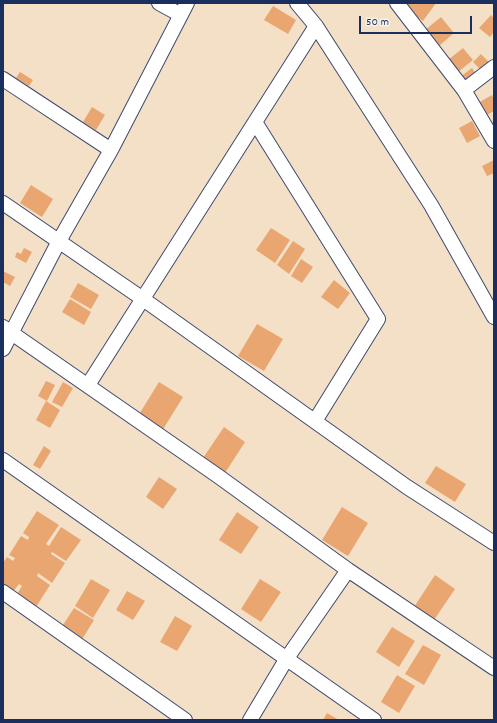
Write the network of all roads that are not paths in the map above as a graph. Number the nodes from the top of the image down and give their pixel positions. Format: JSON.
{"nodes":[{"id":1,"x":159,"y":3,"type":"edge"},
{"id":2,"x":297,"y":3,"type":"edge"},
{"id":3,"x":397,"y":3,"type":"edge"},
{"id":4,"x":184,"y":9,"type":"edge"},
{"id":5,"x":316,"y":26,"type":"junction"},
{"id":6,"x":494,"y":67,"type":"edge"},
{"id":7,"x":3,"y":79,"type":"edge"},
{"id":8,"x":464,"y":90,"type":"junction"},
{"id":9,"x":255,"y":122,"type":"junction"},
{"id":10,"x":494,"y":141,"type":"edge"},
{"id":11,"x":111,"y":150,"type":"junction"},
{"id":12,"x":3,"y":203,"type":"edge"},
{"id":13,"x":59,"y":241,"type":"junction"},
{"id":14,"x":142,"y":299,"type":"junction"},
{"id":15,"x":494,"y":317,"type":"edge"},
{"id":16,"x":7,"y":330,"type":"edge"},
{"id":17,"x":3,"y":349,"type":"edge"},
{"id":18,"x":88,"y":385,"type":"junction"},
{"id":19,"x":315,"y":421,"type":"junction"},
{"id":20,"x":3,"y":460,"type":"edge"},
{"id":21,"x":494,"y":543,"type":"edge"},
{"id":22,"x":348,"y":570,"type":"junction"},
{"id":23,"x":3,"y":592,"type":"edge"},
{"id":24,"x":287,"y":658,"type":"junction"},
{"id":25,"x":494,"y":668,"type":"edge"},
{"id":26,"x":185,"y":720,"type":"edge"},
{"id":27,"x":250,"y":720,"type":"edge"},
{"id":28,"x":374,"y":720,"type":"edge"}],
"edges":[{"from":1,"to":4,"type":"street"},
{"from":2,"to":5,"type":"street"},
{"from":3,"to":8,"type":"street"},
{"from":4,"to":11,"type":"street"},
{"from":5,"to":9,"type":"street"},
{"from":5,"to":15,"type":"street"},
{"from":6,"to":8,"type":"street"},
{"from":7,"to":11,"type":"street"},
{"from":8,"to":10,"type":"street"},
{"from":9,"to":14,"type":"street"},
{"from":9,"to":19,"type":"street"},
{"from":11,"to":13,"type":"street"},
{"from":12,"to":13,"type":"street"},
{"from":13,"to":14,"type":"street"},
{"from":13,"to":16,"type":"street"},
{"from":14,"to":18,"type":"street"},
{"from":14,"to":19,"type":"street"},
{"from":16,"to":17,"type":"street"},
{"from":16,"to":18,"type":"street"},
{"from":18,"to":22,"type":"street"},
{"from":19,"to":21,"type":"street"},
{"from":20,"to":24,"type":"street"},
{"from":22,"to":24,"type":"street"},
{"from":22,"to":25,"type":"street"},
{"from":23,"to":26,"type":"street"},
{"from":24,"to":27,"type":"street"},
{"from":24,"to":28,"type":"street"}]}
